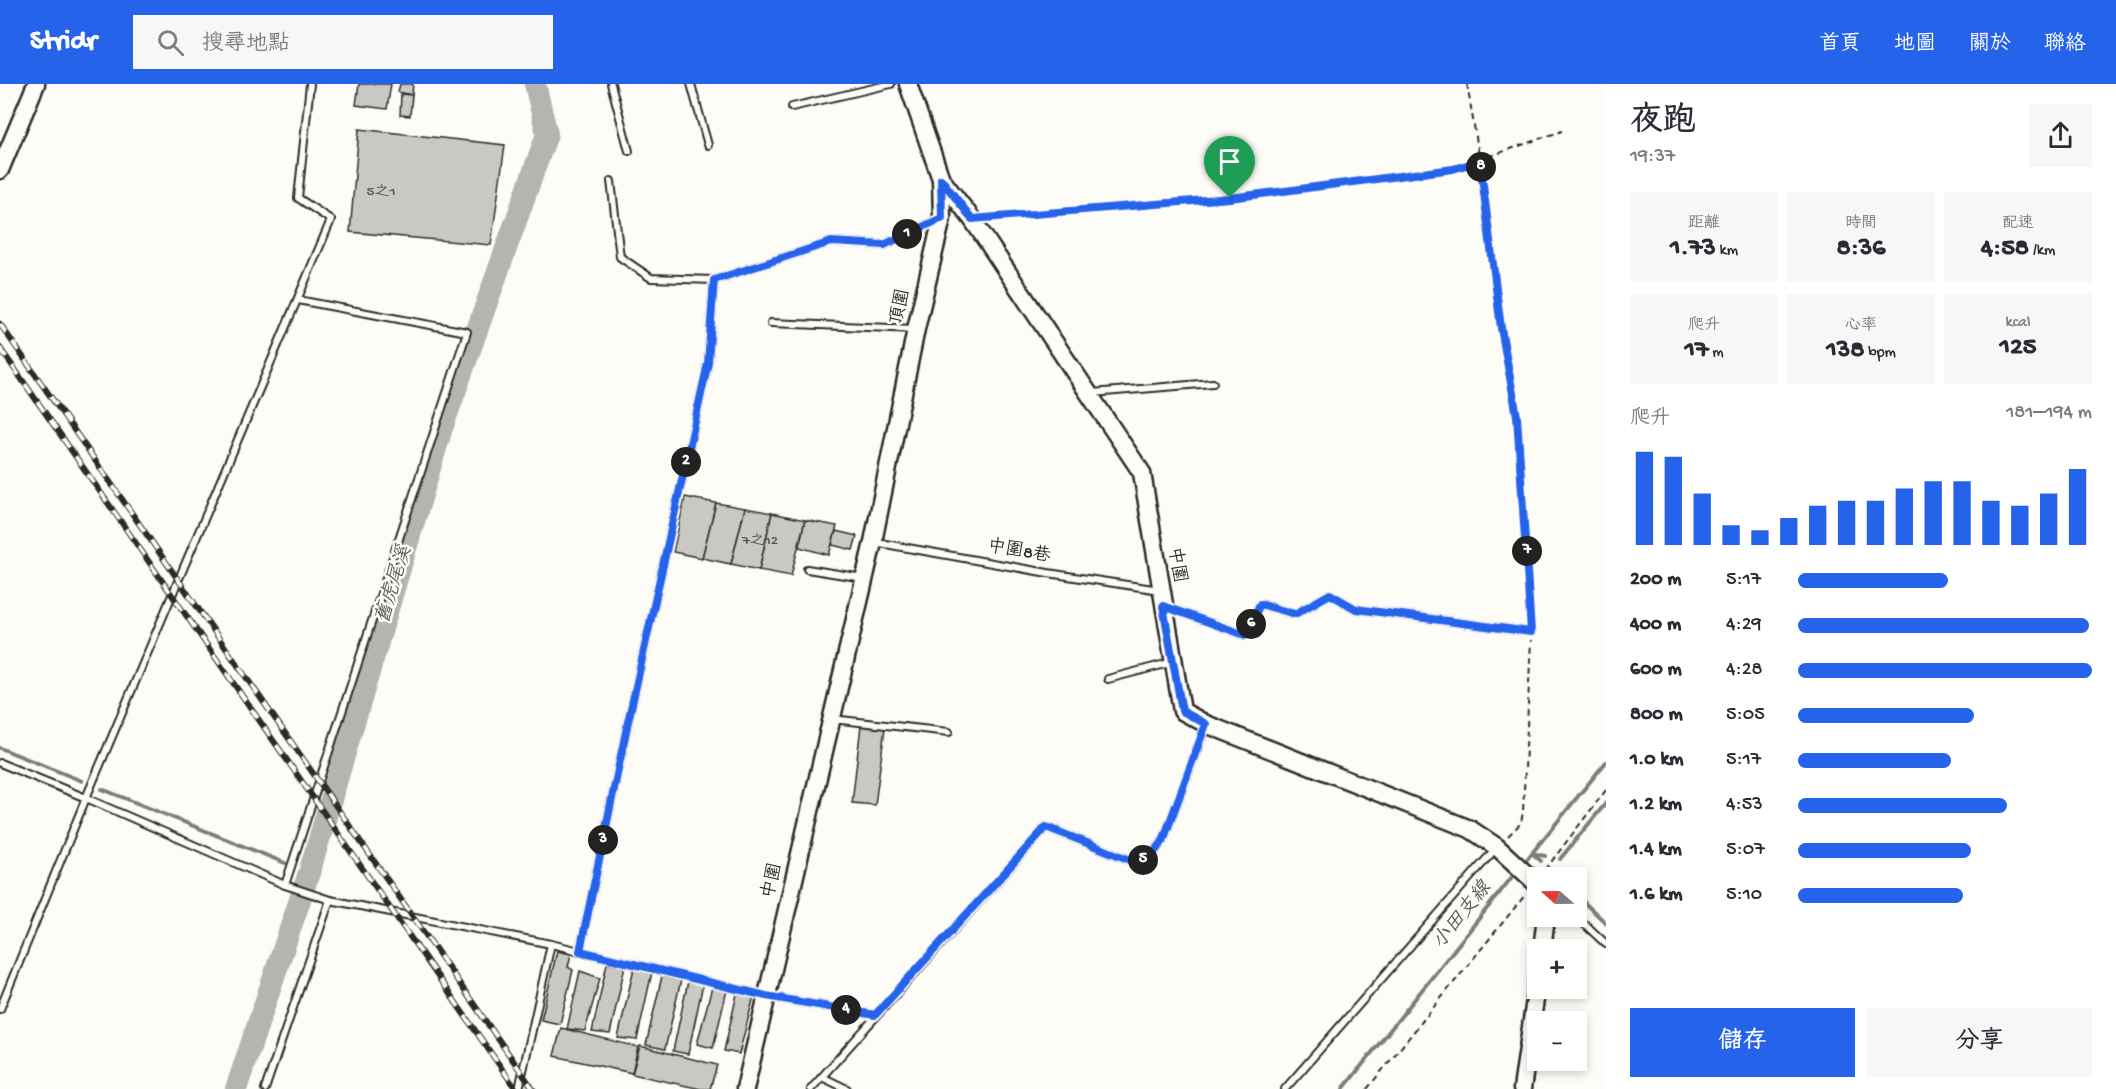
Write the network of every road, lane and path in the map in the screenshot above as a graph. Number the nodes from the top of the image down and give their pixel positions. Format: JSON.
{"nodes":[{"id":1,"x":36,"y":84,"type":"edge"},
{"id":2,"x":310,"y":84,"type":"edge"},
{"id":3,"x":611,"y":84,"type":"edge"},
{"id":4,"x":691,"y":84,"type":"edge"},
{"id":5,"x":891,"y":84,"type":"edge"},
{"id":6,"x":908,"y":84,"type":"edge"},
{"id":7,"x":1467,"y":84,"type":"edge"},
{"id":8,"x":792,"y":107,"type":"dead end"},
{"id":9,"x":1562,"y":131,"type":"dead end"},
{"id":10,"x":708,"y":145,"type":"dead end"},
{"id":11,"x":629,"y":151,"type":"dead end"},
{"id":12,"x":1480,"y":161,"type":"junction"},
{"id":13,"x":0,"y":170,"type":"edge"},
{"id":14,"x":941,"y":179,"type":"junction"},
{"id":15,"x":611,"y":181,"type":"dead end"},
{"id":16,"x":942,"y":218,"type":"junction"},
{"id":17,"x":972,"y":219,"type":"junction"},
{"id":18,"x":714,"y":280,"type":"junction"},
{"id":19,"x":298,"y":300,"type":"junction"},
{"id":20,"x":771,"y":323,"type":"dead end"},
{"id":21,"x":916,"y":329,"type":"junction"},
{"id":22,"x":1213,"y":383,"type":"dead end"},
{"id":23,"x":1088,"y":393,"type":"junction"},
{"id":24,"x":873,"y":542,"type":"junction"},
{"id":25,"x":807,"y":568,"type":"dead end"},
{"id":26,"x":864,"y":578,"type":"junction"},
{"id":27,"x":1162,"y":598,"type":"junction"},
{"id":28,"x":1531,"y":632,"type":"junction"},
{"id":29,"x":1173,"y":662,"type":"junction"},
{"id":30,"x":1108,"y":679,"type":"dead end"},
{"id":31,"x":831,"y":719,"type":"junction"},
{"id":32,"x":1206,"y":724,"type":"junction"},
{"id":33,"x":949,"y":732,"type":"dead end"},
{"id":34,"x":0,"y":763,"type":"edge"},
{"id":35,"x":1606,"y":790,"type":"edge"},
{"id":36,"x":87,"y":798,"type":"junction"},
{"id":37,"x":1497,"y":847,"type":"junction"},
{"id":38,"x":1548,"y":867,"type":"edge"},
{"id":39,"x":1527,"y":873,"type":"edge"},
{"id":40,"x":285,"y":885,"type":"junction"},
{"id":41,"x":1527,"y":894,"type":"edge"},
{"id":42,"x":330,"y":900,"type":"junction"},
{"id":43,"x":1587,"y":926,"type":"edge"},
{"id":44,"x":1606,"y":944,"type":"edge"},
{"id":45,"x":551,"y":945,"type":"junction"},
{"id":46,"x":580,"y":951,"type":"junction"},
{"id":47,"x":766,"y":996,"type":"junction"},
{"id":48,"x":1535,"y":999,"type":"edge"},
{"id":49,"x":0,"y":1009,"type":"edge"},
{"id":50,"x":875,"y":1015,"type":"junction"},
{"id":51,"x":822,"y":1077,"type":"junction"},
{"id":52,"x":265,"y":1089,"type":"edge"},
{"id":53,"x":519,"y":1089,"type":"edge"},
{"id":54,"x":745,"y":1089,"type":"edge"},
{"id":55,"x":811,"y":1089,"type":"edge"},
{"id":56,"x":847,"y":1089,"type":"edge"},
{"id":57,"x":1285,"y":1089,"type":"edge"},
{"id":58,"x":1367,"y":1089,"type":"edge"},
{"id":59,"x":1522,"y":1089,"type":"edge"}],
"edges":[{"from":1,"to":13,"type":"street"},
{"from":2,"to":19,"type":"lane"},
{"from":3,"to":11,"type":"lane"},
{"from":4,"to":10,"type":"lane"},
{"from":5,"to":8,"type":"lane"},
{"from":6,"to":14,"type":"street","name":"頂圍"},
{"from":7,"to":12,"type":"path"},
{"from":9,"to":12,"type":"path"},
{"from":12,"to":17,"type":"path"},
{"from":12,"to":28,"type":"path"},
{"from":14,"to":16,"type":"street","name":"頂圍"},
{"from":14,"to":17,"type":"street","name":"中圍"},
{"from":15,"to":18,"type":"lane"},
{"from":16,"to":18,"type":"lane"},
{"from":16,"to":21,"type":"street","name":"頂圍"},
{"from":17,"to":23,"type":"street","name":"中圍"},
{"from":18,"to":46,"type":"lane"},
{"from":19,"to":36,"type":"lane"},
{"from":19,"to":40,"type":"lane"},
{"from":20,"to":21,"type":"lane"},
{"from":21,"to":24,"type":"street","name":"頂圍"},
{"from":22,"to":23,"type":"lane"},
{"from":23,"to":27,"type":"street","name":"中圍"},
{"from":24,"to":26,"type":"street","name":"中圍"},
{"from":24,"to":27,"type":"lane","name":"中圍8巷"},
{"from":25,"to":26,"type":"lane"},
{"from":26,"to":31,"type":"street","name":"中圍"},
{"from":27,"to":28,"type":"lane","name":"中圍8巷"},
{"from":27,"to":29,"type":"street","name":"中圍"},
{"from":28,"to":37,"type":"path"},
{"from":29,"to":30,"type":"lane"},
{"from":29,"to":32,"type":"street","name":"中圍"},
{"from":31,"to":33,"type":"lane"},
{"from":31,"to":47,"type":"street","name":"中圍"},
{"from":32,"to":37,"type":"street","name":"中圍"},
{"from":32,"to":50,"type":"lane"},
{"from":34,"to":36,"type":"lane"},
{"from":35,"to":38,"type":"path"},
{"from":36,"to":40,"type":"lane"},
{"from":36,"to":49,"type":"lane"},
{"from":37,"to":39,"type":"street","name":"中圍"},
{"from":37,"to":57,"type":"lane"},
{"from":40,"to":42,"type":"lane"},
{"from":41,"to":58,"type":"path"},
{"from":42,"to":45,"type":"lane"},
{"from":42,"to":52,"type":"lane"},
{"from":43,"to":44,"type":"lane"},
{"from":45,"to":46,"type":"lane"},
{"from":45,"to":53,"type":"lane"},
{"from":46,"to":47,"type":"lane"},
{"from":47,"to":50,"type":"lane"},
{"from":47,"to":54,"type":"street","name":"中圍"},
{"from":48,"to":59,"type":"street"},
{"from":50,"to":51,"type":"lane"},
{"from":51,"to":55,"type":"lane"},
{"from":51,"to":56,"type":"lane"}]}
